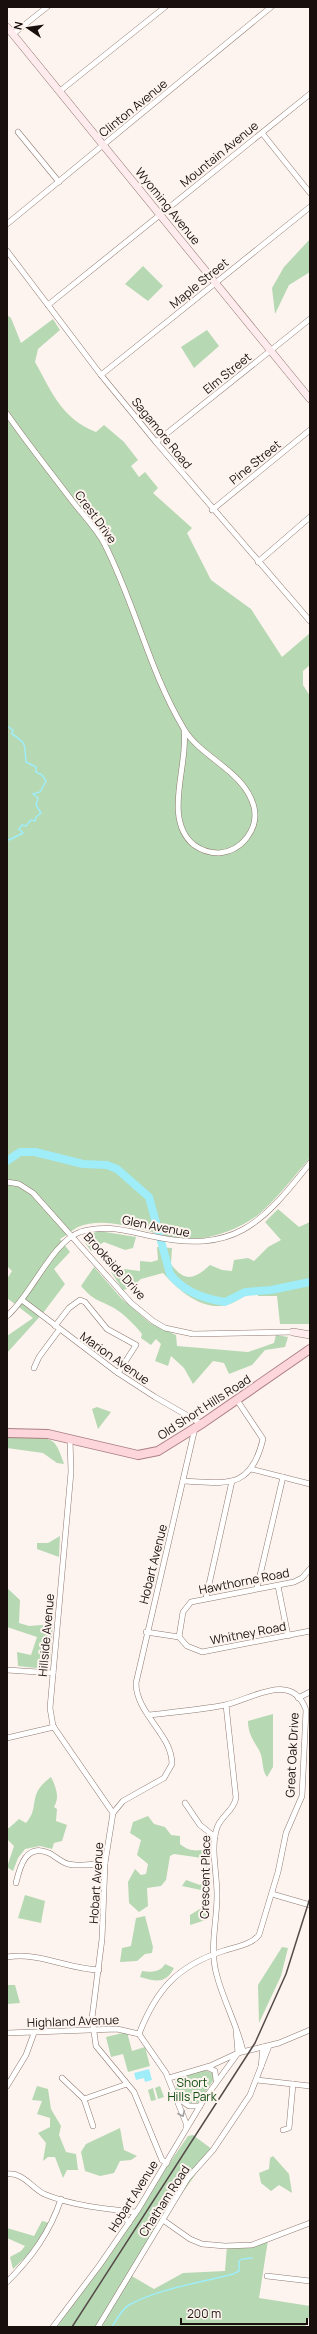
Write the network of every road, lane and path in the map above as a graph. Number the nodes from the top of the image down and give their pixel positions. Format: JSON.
{"nodes":[{"id":1,"x":47,"y":7,"type":"edge"},
{"id":2,"x":166,"y":7,"type":"edge"},
{"id":3,"x":271,"y":7,"type":"edge"},
{"id":4,"x":7,"y":27,"type":"edge"},
{"id":5,"x":13,"y":34,"type":"junction"},
{"id":6,"x":60,"y":91,"type":"junction"},
{"id":7,"x":310,"y":94,"type":"edge"},
{"id":8,"x":18,"y":132,"type":"dead end"},
{"id":9,"x":262,"y":133,"type":"junction"},
{"id":10,"x":103,"y":145,"type":"junction"},
{"id":11,"x":59,"y":182,"type":"junction"},
{"id":12,"x":309,"y":190,"type":"edge"},
{"id":13,"x":310,"y":207,"type":"edge"},
{"id":14,"x":161,"y":214,"type":"junction"},
{"id":15,"x":7,"y":224,"type":"edge"},
{"id":16,"x":7,"y":251,"type":"edge"},
{"id":17,"x":216,"y":283,"type":"junction"},
{"id":18,"x":48,"y":305,"type":"junction"},
{"id":19,"x":310,"y":319,"type":"edge"},
{"id":20,"x":270,"y":352,"type":"junction"},
{"id":21,"x":101,"y":375,"type":"junction"},
{"id":22,"x":310,"y":400,"type":"edge"},
{"id":23,"x":7,"y":414,"type":"edge"},
{"id":24,"x":310,"y":430,"type":"edge"},
{"id":25,"x":156,"y":442,"type":"junction"},
{"id":26,"x":212,"y":510,"type":"junction"},
{"id":27,"x":310,"y":517,"type":"edge"},
{"id":28,"x":258,"y":562,"type":"junction"},
{"id":29,"x":310,"y":621,"type":"edge"},
{"id":30,"x":184,"y":730,"type":"junction"},
{"id":31,"x":310,"y":1163,"type":"edge"},
{"id":32,"x":7,"y":1182,"type":"edge"},
{"id":33,"x":73,"y":1236,"type":"junction"},
{"id":34,"x":22,"y":1300,"type":"junction"},
{"id":35,"x":7,"y":1316,"type":"edge"},
{"id":36,"x":57,"y":1328,"type":"junction"},
{"id":37,"x":310,"y":1330,"type":"edge"},
{"id":38,"x":293,"y":1332,"type":"junction"},
{"id":39,"x":310,"y":1334,"type":"edge"},
{"id":40,"x":310,"y":1349,"type":"edge"},
{"id":41,"x":34,"y":1368,"type":"dead end"},
{"id":42,"x":118,"y":1373,"type":"junction"},
{"id":43,"x":237,"y":1400,"type":"junction"},
{"id":44,"x":198,"y":1426,"type":"junction"},
{"id":45,"x":7,"y":1433,"type":"edge"},
{"id":46,"x":70,"y":1440,"type":"junction"},
{"id":47,"x":252,"y":1469,"type":"junction"},
{"id":48,"x":283,"y":1477,"type":"junction"},
{"id":49,"x":184,"y":1481,"type":"junction"},
{"id":50,"x":232,"y":1481,"type":"junction"},
{"id":51,"x":310,"y":1484,"type":"edge"},
{"id":52,"x":310,"y":1569,"type":"edge"},
{"id":53,"x":278,"y":1586,"type":"junction"},
{"id":54,"x":257,"y":1588,"type":"junction"},
{"id":55,"x":206,"y":1598,"type":"junction"},
{"id":56,"x":310,"y":1631,"type":"edge"},
{"id":57,"x":146,"y":1632,"type":"junction"},
{"id":58,"x":288,"y":1636,"type":"junction"},
{"id":59,"x":179,"y":1637,"type":"junction"},
{"id":60,"x":7,"y":1670,"type":"edge"},
{"id":61,"x":53,"y":1672,"type":"junction"},
{"id":62,"x":310,"y":1692,"type":"edge"},
{"id":63,"x":298,"y":1698,"type":"junction"},
{"id":64,"x":226,"y":1705,"type":"junction"},
{"id":65,"x":148,"y":1715,"type":"junction"},
{"id":66,"x":54,"y":1727,"type":"junction"},
{"id":67,"x":7,"y":1738,"type":"edge"},
{"id":68,"x":185,"y":1803,"type":"dead end"},
{"id":69,"x":113,"y":1813,"type":"junction"},
{"id":70,"x":215,"y":1837,"type":"junction"},
{"id":71,"x":105,"y":1863,"type":"junction"},
{"id":72,"x":16,"y":1883,"type":"dead end"},
{"id":73,"x":272,"y":1894,"type":"junction"},
{"id":74,"x":310,"y":1905,"type":"edge"},
{"id":75,"x":212,"y":1954,"type":"junction"},
{"id":76,"x":7,"y":1957,"type":"edge"},
{"id":77,"x":99,"y":1970,"type":"junction"},
{"id":78,"x":92,"y":2029,"type":"junction"},
{"id":79,"x":310,"y":2030,"type":"edge"},
{"id":80,"x":7,"y":2033,"type":"edge"},
{"id":81,"x":34,"y":2033,"type":"junction"},
{"id":82,"x":139,"y":2034,"type":"junction"},
{"id":83,"x":270,"y":2046,"type":"junction"},
{"id":84,"x":263,"y":2047,"type":"junction"},
{"id":85,"x":240,"y":2052,"type":"junction"},
{"id":86,"x":207,"y":2067,"type":"junction"},
{"id":87,"x":260,"y":2068,"type":"junction"},
{"id":88,"x":62,"y":2078,"type":"dead end"},
{"id":89,"x":169,"y":2078,"type":"junction"},
{"id":90,"x":216,"y":2080,"type":"junction"},
{"id":91,"x":257,"y":2080,"type":"junction"},
{"id":92,"x":127,"y":2084,"type":"junction"},
{"id":93,"x":293,"y":2084,"type":"junction"},
{"id":94,"x":7,"y":2086,"type":"edge"},
{"id":95,"x":310,"y":2086,"type":"edge"},
{"id":96,"x":175,"y":2097,"type":"junction"},
{"id":97,"x":84,"y":2099,"type":"junction"},
{"id":98,"x":200,"y":2106,"type":"junction"},
{"id":99,"x":93,"y":2126,"type":"dead end"},
{"id":100,"x":283,"y":2130,"type":"dead end"},
{"id":101,"x":186,"y":2131,"type":"junction"},
{"id":102,"x":167,"y":2163,"type":"junction"},
{"id":103,"x":7,"y":2174,"type":"edge"},
{"id":104,"x":61,"y":2199,"type":"junction"},
{"id":105,"x":120,"y":2211,"type":"junction"},
{"id":106,"x":136,"y":2212,"type":"junction"},
{"id":107,"x":163,"y":2220,"type":"junction"},
{"id":108,"x":129,"y":2223,"type":"junction"},
{"id":109,"x":310,"y":2223,"type":"edge"},
{"id":110,"x":267,"y":2276,"type":"dead end"},
{"id":111,"x":7,"y":2282,"type":"edge"},
{"id":112,"x":310,"y":2282,"type":"edge"},
{"id":113,"x":53,"y":2327,"type":"edge"},
{"id":114,"x":98,"y":2327,"type":"edge"}],
"edges":[{"from":1,"to":5,"type":"street"},
{"from":2,"to":6,"type":"street"},
{"from":3,"to":10,"type":"street","name":"Clinton Avenue"},
{"from":4,"to":5,"type":"main road","name":"Wyoming Avenue"},
{"from":5,"to":6,"type":"main road","name":"Wyoming Avenue"},
{"from":6,"to":10,"type":"main road","name":"Wyoming Avenue"},
{"from":7,"to":9,"type":"street","name":"Mountain Avenue"},
{"from":8,"to":11,"type":"street"},
{"from":9,"to":12,"type":"street"},
{"from":9,"to":14,"type":"street","name":"Mountain Avenue"},
{"from":10,"to":11,"type":"street","name":"Clinton Avenue"},
{"from":10,"to":14,"type":"main road","name":"Wyoming Avenue"},
{"from":11,"to":15,"type":"street","name":"Clinton Avenue"},
{"from":13,"to":17,"type":"street","name":"Maple Street"},
{"from":14,"to":17,"type":"main road","name":"Wyoming Avenue"},
{"from":14,"to":18,"type":"street","name":"Mountain Avenue"},
{"from":16,"to":18,"type":"street","name":"Sagamore Road"},
{"from":17,"to":20,"type":"main road","name":"Wyoming Avenue"},
{"from":17,"to":21,"type":"street","name":"Maple Street"},
{"from":18,"to":21,"type":"street","name":"Sagamore Road"},
{"from":19,"to":20,"type":"street","name":"Elm Street"},
{"from":20,"to":22,"type":"main road","name":"Wyoming Avenue"},
{"from":20,"to":25,"type":"street","name":"Elm Street"},
{"from":21,"to":25,"type":"street","name":"Sagamore Road"},
{"from":23,"to":30,"type":"street","name":"Crest Drive"},
{"from":24,"to":26,"type":"street","name":"Pine Street"},
{"from":25,"to":26,"type":"street","name":"Sagamore Road"},
{"from":26,"to":28,"type":"street","name":"Sagamore Road"},
{"from":27,"to":28,"type":"street"},
{"from":28,"to":29,"type":"street","name":"Sagamore Road"},
{"from":30,"to":30,"type":"street"},
{"from":31,"to":33,"type":"street","name":"Glen Avenue"},
{"from":32,"to":33,"type":"street","name":"Brookside Drive"},
{"from":33,"to":34,"type":"street","name":"Glen Avenue"},
{"from":33,"to":38,"type":"street","name":"Brookside Drive"},
{"from":34,"to":35,"type":"street","name":"Glen Avenue"},
{"from":34,"to":36,"type":"street","name":"Marion Avenue"},
{"from":36,"to":41,"type":"street"},
{"from":36,"to":42,"type":"street","name":"Marion Avenue"},
{"from":36,"to":42,"type":"street"},
{"from":37,"to":38,"type":"main road","name":"Brookside Drive"},
{"from":38,"to":39,"type":"main road","name":"Brookside Drive"},
{"from":40,"to":43,"type":"main road","name":"Old Short Hills Road"},
{"from":42,"to":44,"type":"street","name":"Marion Avenue"},
{"from":43,"to":44,"type":"main road","name":"Old Short Hills Road"},
{"from":43,"to":47,"type":"street"},
{"from":44,"to":46,"type":"main road","name":"Old Short Hills Road"},
{"from":44,"to":49,"type":"street","name":"Hobart Avenue"},
{"from":45,"to":46,"type":"main road","name":"Old Short Hills Road"},
{"from":46,"to":61,"type":"street","name":"Hillside Avenue"},
{"from":47,"to":48,"type":"street"},
{"from":47,"to":50,"type":"street"},
{"from":48,"to":51,"type":"street"},
{"from":48,"to":54,"type":"street"},
{"from":49,"to":50,"type":"street"},
{"from":49,"to":57,"type":"street","name":"Hobart Avenue"},
{"from":50,"to":55,"type":"street"},
{"from":52,"to":53,"type":"street","name":"Hawthorne Road"},
{"from":53,"to":54,"type":"street","name":"Hawthorne Road"},
{"from":53,"to":58,"type":"street"},
{"from":54,"to":55,"type":"street","name":"Hawthorne Road"},
{"from":55,"to":59,"type":"street","name":"Hawthorne Road"},
{"from":56,"to":58,"type":"street","name":"Whitney Road"},
{"from":57,"to":59,"type":"street","name":"Whitney Road"},
{"from":57,"to":65,"type":"street","name":"Hobart Avenue"},
{"from":58,"to":59,"type":"street","name":"Whitney Road"},
{"from":60,"to":61,"type":"street"},
{"from":61,"to":66,"type":"street","name":"Hillside Avenue"},
{"from":62,"to":63,"type":"street"},
{"from":63,"to":64,"type":"street","name":"Great Oak Drive"},
{"from":63,"to":73,"type":"street","name":"Great Oak Drive"},
{"from":64,"to":65,"type":"street","name":"Great Oak Drive"},
{"from":64,"to":70,"type":"street","name":"Crescent Place"},
{"from":65,"to":69,"type":"street","name":"Hobart Avenue"},
{"from":66,"to":67,"type":"street"},
{"from":66,"to":69,"type":"street","name":"Hillside Avenue"},
{"from":68,"to":70,"type":"street"},
{"from":69,"to":71,"type":"street","name":"Hobart Avenue"},
{"from":70,"to":75,"type":"street","name":"Crescent Place"},
{"from":71,"to":72,"type":"street"},
{"from":71,"to":77,"type":"street","name":"Hobart Avenue"},
{"from":73,"to":74,"type":"street"},
{"from":73,"to":75,"type":"street","name":"Great Oak Drive"},
{"from":75,"to":82,"type":"street"},
{"from":75,"to":85,"type":"street","name":"Crescent Place"},
{"from":76,"to":77,"type":"street"},
{"from":77,"to":78,"type":"street","name":"Hobart Avenue"},
{"from":78,"to":81,"type":"street","name":"Highland Avenue"},
{"from":78,"to":82,"type":"street","name":"Highland Avenue"},
{"from":78,"to":92,"type":"street","name":"Hobart Avenue"},
{"from":79,"to":83,"type":"street"},
{"from":80,"to":81,"type":"street","name":"Highland Avenue"},
{"from":81,"to":94,"type":"street"},
{"from":82,"to":89,"type":"street"},
{"from":83,"to":84,"type":"street"},
{"from":83,"to":87,"type":"street","name":"Chatham Road"},
{"from":84,"to":85,"type":"street"},
{"from":84,"to":87,"type":"street","name":"Chatham Road"},
{"from":85,"to":86,"type":"street"},
{"from":85,"to":90,"type":"street"},
{"from":86,"to":89,"type":"street"},
{"from":86,"to":90,"type":"street"},
{"from":87,"to":91,"type":"street","name":"Chatham Road"},
{"from":88,"to":97,"type":"street"},
{"from":89,"to":96,"type":"street"},
{"from":90,"to":98,"type":"street"},
{"from":91,"to":93,"type":"street"},
{"from":91,"to":107,"type":"street","name":"Chatham Road"},
{"from":92,"to":97,"type":"street"},
{"from":92,"to":102,"type":"street","name":"Hobart Avenue"},
{"from":93,"to":95,"type":"street"},
{"from":93,"to":100,"type":"street"},
{"from":96,"to":98,"type":"street"},
{"from":96,"to":101,"type":"street","one_way":true},
{"from":97,"to":99,"type":"street"},
{"from":98,"to":101,"type":"street"},
{"from":101,"to":102,"type":"street"},
{"from":102,"to":106,"type":"street","name":"Hobart Avenue"},
{"from":103,"to":104,"type":"street"},
{"from":104,"to":105,"type":"street"},
{"from":104,"to":111,"type":"street"},
{"from":105,"to":106,"type":"street"},
{"from":105,"to":108,"type":"street"},
{"from":106,"to":108,"type":"street","name":"Hobart Avenue"},
{"from":107,"to":109,"type":"street"},
{"from":107,"to":114,"type":"street","name":"Chatham Road"},
{"from":108,"to":113,"type":"street","name":"Hobart Avenue"},
{"from":110,"to":112,"type":"street"}]}
